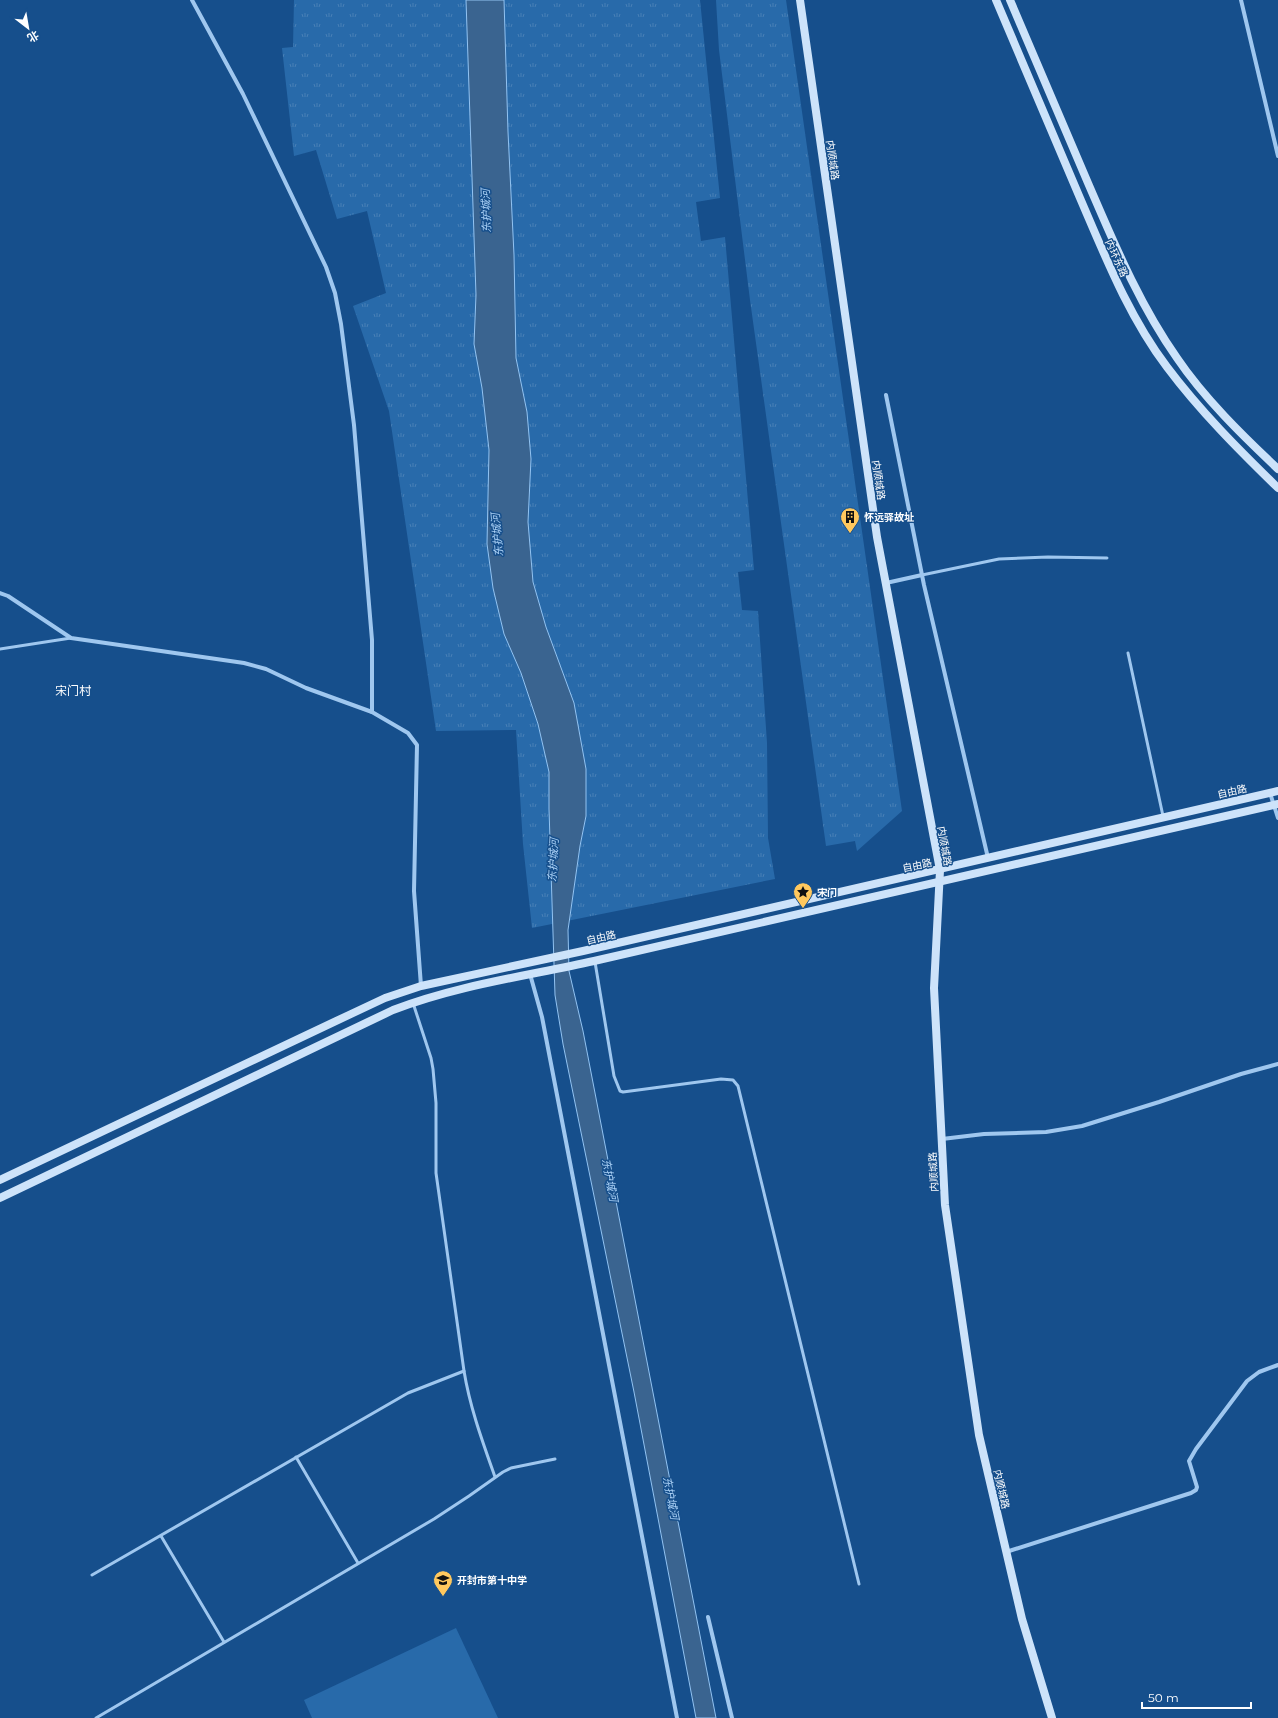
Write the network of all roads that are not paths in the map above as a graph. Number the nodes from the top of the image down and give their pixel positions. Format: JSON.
{"nodes":[{"id":1,"x":192,"y":0,"type":"edge"},
{"id":2,"x":800,"y":0,"type":"edge"},
{"id":3,"x":996,"y":0,"type":"edge"},
{"id":4,"x":1010,"y":0,"type":"edge"},
{"id":5,"x":1241,"y":0,"type":"edge"},
{"id":6,"x":1278,"y":156,"type":"edge"},
{"id":7,"x":886,"y":395,"type":"dead end"},
{"id":8,"x":1278,"y":470,"type":"edge"},
{"id":9,"x":1278,"y":488,"type":"edge"},
{"id":10,"x":1108,"y":558,"type":"dead end"},
{"id":11,"x":922,"y":575,"type":"junction"},
{"id":12,"x":886,"y":583,"type":"junction"},
{"id":13,"x":0,"y":592,"type":"edge"},
{"id":14,"x":71,"y":638,"type":"junction"},
{"id":15,"x":0,"y":649,"type":"edge"},
{"id":16,"x":1128,"y":653,"type":"dead end"},
{"id":17,"x":372,"y":712,"type":"junction"},
{"id":18,"x":1274,"y":792,"type":"edge"},
{"id":19,"x":1276,"y":805,"type":"edge"},
{"id":20,"x":1163,"y":818,"type":"junction"},
{"id":21,"x":1278,"y":818,"type":"edge"},
{"id":22,"x":988,"y":859,"type":"junction"},
{"id":23,"x":940,"y":870,"type":"junction"},
{"id":24,"x":939,"y":882,"type":"junction"},
{"id":25,"x":594,"y":962,"type":"junction"},
{"id":26,"x":530,"y":974,"type":"junction"},
{"id":27,"x":421,"y":986,"type":"junction"},
{"id":28,"x":413,"y":1002,"type":"junction"},
{"id":29,"x":1278,"y":1064,"type":"edge"},
{"id":30,"x":942,"y":1139,"type":"junction"},
{"id":31,"x":0,"y":1180,"type":"edge"},
{"id":32,"x":0,"y":1198,"type":"edge"},
{"id":33,"x":1278,"y":1365,"type":"edge"},
{"id":34,"x":464,"y":1371,"type":"junction"},
{"id":35,"x":296,"y":1457,"type":"junction"},
{"id":36,"x":555,"y":1459,"type":"dead end"},
{"id":37,"x":496,"y":1477,"type":"junction"},
{"id":38,"x":161,"y":1536,"type":"junction"},
{"id":39,"x":1006,"y":1552,"type":"junction"},
{"id":40,"x":358,"y":1563,"type":"junction"},
{"id":41,"x":92,"y":1575,"type":"dead end"},
{"id":42,"x":859,"y":1584,"type":"dead end"},
{"id":43,"x":708,"y":1617,"type":"dead end"},
{"id":44,"x":224,"y":1642,"type":"junction"},
{"id":45,"x":96,"y":1718,"type":"edge"},
{"id":46,"x":677,"y":1718,"type":"edge"},
{"id":47,"x":732,"y":1718,"type":"edge"},
{"id":48,"x":1052,"y":1718,"type":"edge"}],
"edges":[{"from":1,"to":17,"type":"street"},
{"from":2,"to":12,"type":"street","name":"内顺城路"},
{"from":3,"to":9,"type":"street","name":"内环东路"},
{"from":4,"to":8,"type":"street","name":"内环东路"},
{"from":5,"to":6,"type":"street"},
{"from":7,"to":11,"type":"street"},
{"from":10,"to":11,"type":"lane"},
{"from":11,"to":12,"type":"street"},
{"from":11,"to":22,"type":"street"},
{"from":12,"to":23,"type":"street","name":"内顺城路"},
{"from":13,"to":14,"type":"street"},
{"from":14,"to":15,"type":"lane"},
{"from":14,"to":17,"type":"street"},
{"from":16,"to":20,"type":"lane"},
{"from":17,"to":27,"type":"street"},
{"from":18,"to":19,"type":"street"},
{"from":18,"to":20,"type":"street","name":"自由路"},
{"from":19,"to":21,"type":"street"},
{"from":19,"to":24,"type":"street"},
{"from":20,"to":22,"type":"street","name":"自由路"},
{"from":22,"to":23,"type":"street","name":"自由路"},
{"from":23,"to":24,"type":"street","name":"内顺城路"},
{"from":23,"to":27,"type":"street","name":"自由路"},
{"from":24,"to":25,"type":"street"},
{"from":24,"to":30,"type":"street","name":"内顺城路"},
{"from":25,"to":26,"type":"street"},
{"from":25,"to":42,"type":"lane"},
{"from":26,"to":28,"type":"street"},
{"from":26,"to":46,"type":"street"},
{"from":27,"to":31,"type":"street","name":"自由路"},
{"from":28,"to":32,"type":"street"},
{"from":28,"to":34,"type":"lane"},
{"from":29,"to":30,"type":"street"},
{"from":30,"to":39,"type":"street","name":"内顺城路"},
{"from":33,"to":39,"type":"street"},
{"from":34,"to":35,"type":"lane"},
{"from":34,"to":37,"type":"lane"},
{"from":35,"to":38,"type":"lane"},
{"from":35,"to":40,"type":"lane"},
{"from":36,"to":37,"type":"lane"},
{"from":37,"to":40,"type":"lane"},
{"from":38,"to":41,"type":"lane"},
{"from":38,"to":44,"type":"lane"},
{"from":39,"to":48,"type":"street","name":"内顺城路"},
{"from":40,"to":44,"type":"lane"},
{"from":43,"to":47,"type":"street"},
{"from":44,"to":45,"type":"lane"}]}
